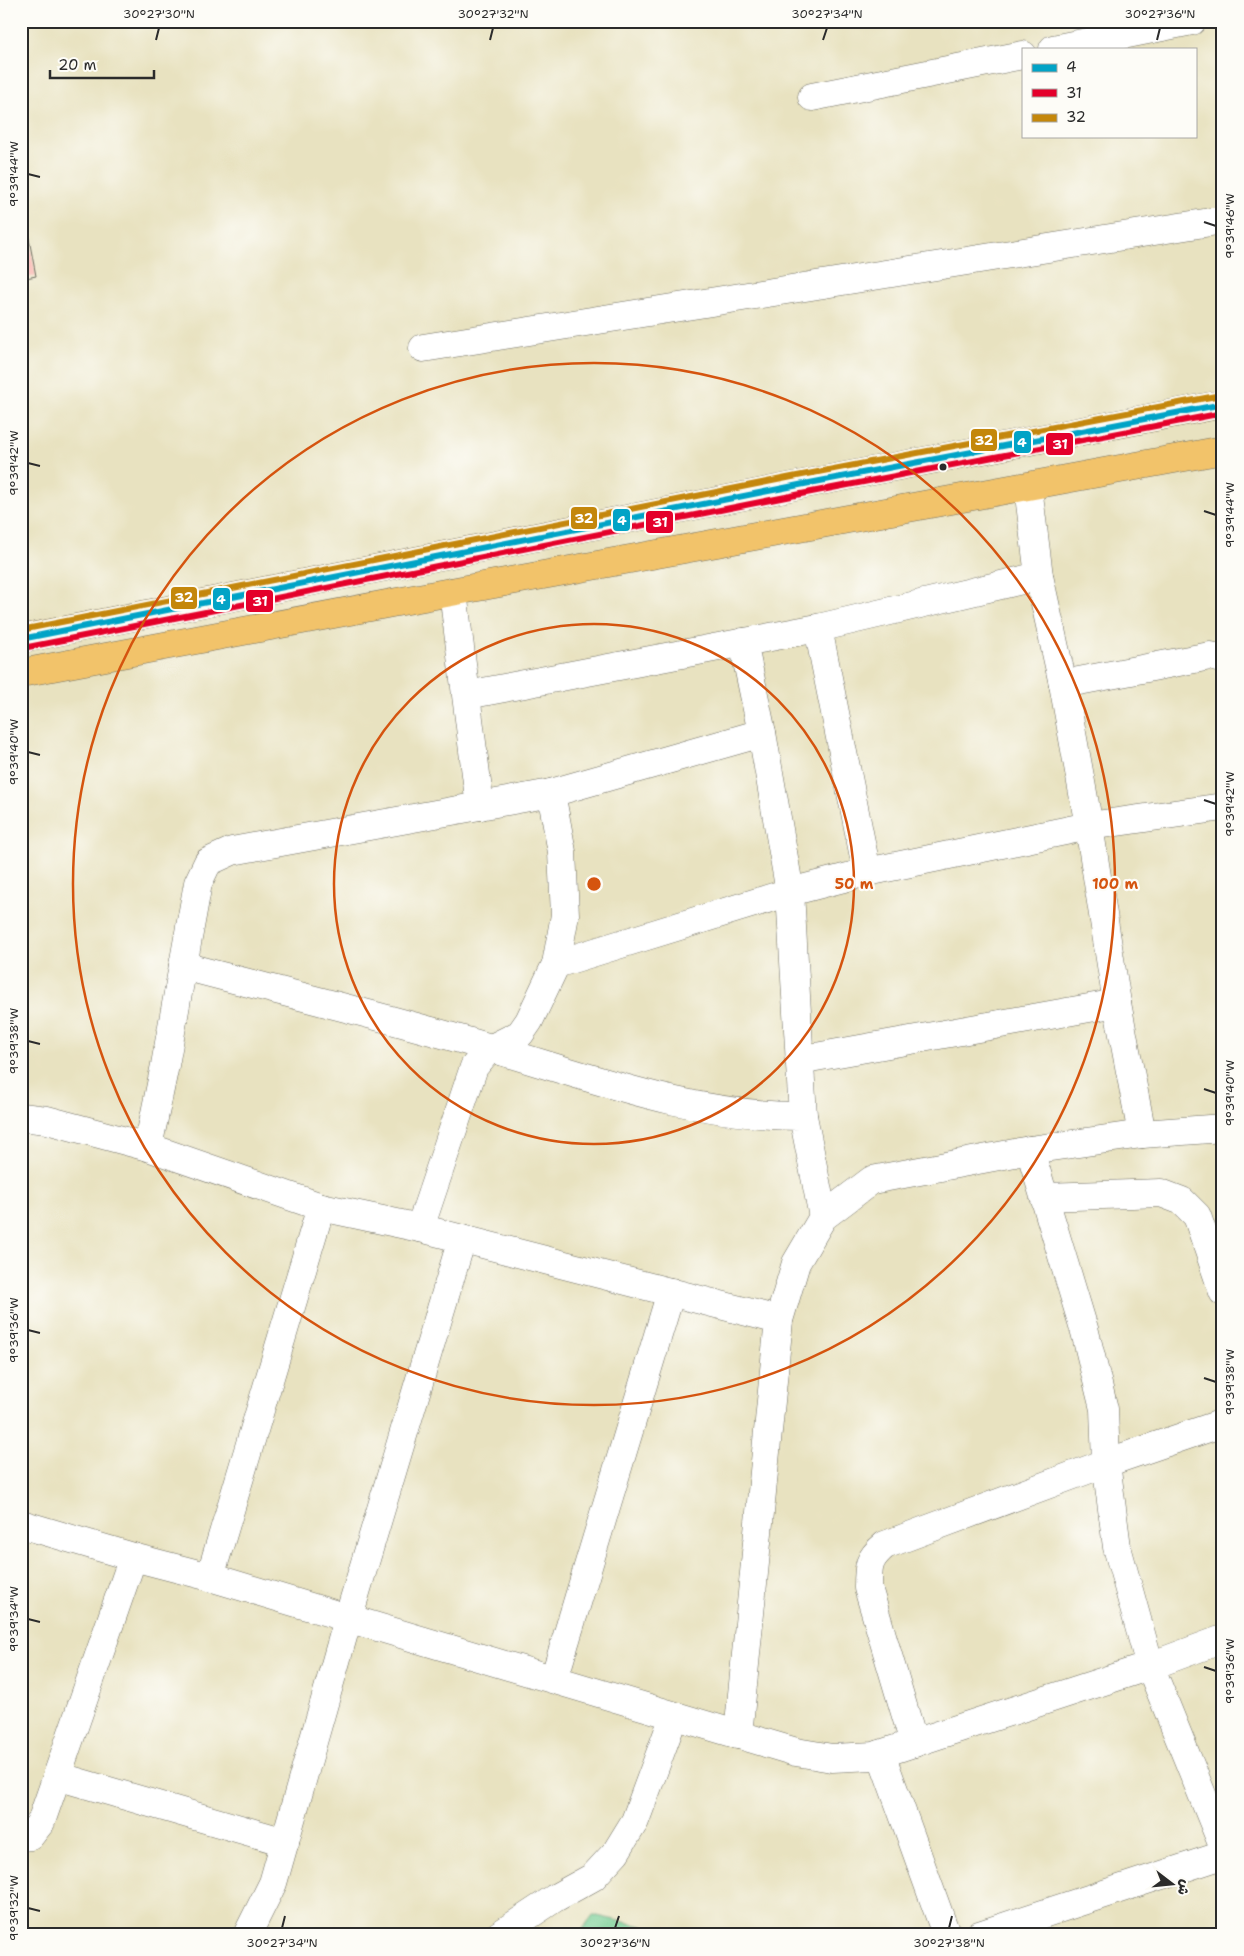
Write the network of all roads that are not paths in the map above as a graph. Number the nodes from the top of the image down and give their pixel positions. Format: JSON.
{"nodes":[{"id":1,"x":1192,"y":21,"type":"edge"},
{"id":2,"x":1058,"y":48,"type":"edge"},
{"id":3,"x":1022,"y":55,"type":"edge"},
{"id":4,"x":812,"y":97,"type":"dead end"},
{"id":5,"x":1223,"y":220,"type":"edge"},
{"id":6,"x":423,"y":348,"type":"dead end"},
{"id":7,"x":1223,"y":404,"type":"edge"},
{"id":8,"x":1223,"y":450,"type":"edge"},
{"id":9,"x":1028,"y":487,"type":"junction"},
{"id":10,"x":1039,"y":576,"type":"junction"},
{"id":11,"x":453,"y":592,"type":"junction"},
{"id":12,"x":818,"y":628,"type":"junction"},
{"id":13,"x":21,"y":639,"type":"edge"},
{"id":14,"x":743,"y":642,"type":"junction"},
{"id":15,"x":1223,"y":659,"type":"edge"},
{"id":16,"x":21,"y":673,"type":"edge"},
{"id":17,"x":1063,"y":684,"type":"junction"},
{"id":18,"x":467,"y":695,"type":"junction"},
{"id":19,"x":762,"y":734,"type":"junction"},
{"id":20,"x":551,"y":793,"type":"junction"},
{"id":21,"x":480,"y":806,"type":"junction"},
{"id":22,"x":1223,"y":807,"type":"edge"},
{"id":23,"x":1089,"y":826,"type":"junction"},
{"id":24,"x":867,"y":872,"type":"junction"},
{"id":25,"x":790,"y":892,"type":"junction"},
{"id":26,"x":556,"y":964,"type":"junction"},
{"id":27,"x":183,"y":966,"type":"junction"},
{"id":28,"x":1117,"y":1004,"type":"junction"},
{"id":29,"x":492,"y":1048,"type":"junction"},
{"id":30,"x":800,"y":1060,"type":"junction"},
{"id":31,"x":803,"y":1116,"type":"junction"},
{"id":32,"x":21,"y":1117,"type":"edge"},
{"id":33,"x":1223,"y":1128,"type":"edge"},
{"id":34,"x":1142,"y":1134,"type":"junction"},
{"id":35,"x":148,"y":1147,"type":"junction"},
{"id":36,"x":1030,"y":1150,"type":"junction"},
{"id":37,"x":1045,"y":1197,"type":"junction"},
{"id":38,"x":321,"y":1207,"type":"junction"},
{"id":39,"x":823,"y":1217,"type":"junction"},
{"id":40,"x":420,"y":1228,"type":"junction"},
{"id":41,"x":462,"y":1239,"type":"junction"},
{"id":42,"x":671,"y":1292,"type":"junction"},
{"id":43,"x":1223,"y":1292,"type":"edge"},
{"id":44,"x":779,"y":1320,"type":"junction"},
{"id":45,"x":1223,"y":1423,"type":"edge"},
{"id":46,"x":1106,"y":1464,"type":"junction"},
{"id":47,"x":21,"y":1524,"type":"edge"},
{"id":48,"x":133,"y":1557,"type":"junction"},
{"id":49,"x":210,"y":1577,"type":"junction"},
{"id":50,"x":348,"y":1620,"type":"junction"},
{"id":51,"x":1223,"y":1638,"type":"edge"},
{"id":52,"x":1150,"y":1666,"type":"junction"},
{"id":53,"x":554,"y":1679,"type":"junction"},
{"id":54,"x":674,"y":1716,"type":"junction"},
{"id":55,"x":738,"y":1736,"type":"junction"},
{"id":56,"x":914,"y":1743,"type":"junction"},
{"id":57,"x":881,"y":1754,"type":"junction"},
{"id":58,"x":57,"y":1776,"type":"junction"},
{"id":59,"x":21,"y":1837,"type":"edge"},
{"id":60,"x":285,"y":1842,"type":"junction"},
{"id":61,"x":1223,"y":1846,"type":"edge"},
{"id":62,"x":1223,"y":1855,"type":"edge"},
{"id":63,"x":247,"y":1935,"type":"edge"},
{"id":64,"x":499,"y":1935,"type":"edge"},
{"id":65,"x":949,"y":1935,"type":"edge"},
{"id":66,"x":979,"y":1935,"type":"edge"}],
"edges":[{"from":1,"to":2,"type":"street"},
{"from":3,"to":4,"type":"street"},
{"from":5,"to":6,"type":"street"},
{"from":7,"to":13,"type":"highway"},
{"from":8,"to":9,"type":"highway"},
{"from":9,"to":10,"type":"street"},
{"from":9,"to":11,"type":"highway"},
{"from":10,"to":12,"type":"street"},
{"from":10,"to":17,"type":"street"},
{"from":11,"to":16,"type":"highway"},
{"from":11,"to":18,"type":"street"},
{"from":12,"to":14,"type":"street"},
{"from":12,"to":24,"type":"street"},
{"from":14,"to":18,"type":"street"},
{"from":14,"to":19,"type":"street"},
{"from":15,"to":17,"type":"street"},
{"from":17,"to":23,"type":"street"},
{"from":18,"to":21,"type":"street"},
{"from":19,"to":20,"type":"street"},
{"from":19,"to":25,"type":"street"},
{"from":20,"to":21,"type":"street"},
{"from":20,"to":26,"type":"street"},
{"from":21,"to":27,"type":"street"},
{"from":22,"to":23,"type":"street"},
{"from":23,"to":24,"type":"street"},
{"from":23,"to":28,"type":"street"},
{"from":24,"to":25,"type":"street"},
{"from":25,"to":26,"type":"street"},
{"from":25,"to":30,"type":"street"},
{"from":26,"to":29,"type":"street"},
{"from":27,"to":29,"type":"street"},
{"from":27,"to":35,"type":"street"},
{"from":28,"to":30,"type":"street"},
{"from":28,"to":34,"type":"street"},
{"from":29,"to":31,"type":"street"},
{"from":29,"to":40,"type":"street"},
{"from":30,"to":31,"type":"street"},
{"from":31,"to":39,"type":"street"},
{"from":32,"to":35,"type":"street"},
{"from":33,"to":34,"type":"street"},
{"from":34,"to":36,"type":"street"},
{"from":35,"to":38,"type":"street"},
{"from":36,"to":37,"type":"street"},
{"from":36,"to":39,"type":"street"},
{"from":37,"to":43,"type":"street"},
{"from":37,"to":46,"type":"street"},
{"from":38,"to":40,"type":"street"},
{"from":38,"to":49,"type":"street"},
{"from":39,"to":44,"type":"street"},
{"from":40,"to":41,"type":"street"},
{"from":41,"to":42,"type":"street"},
{"from":41,"to":50,"type":"street"},
{"from":42,"to":44,"type":"street"},
{"from":42,"to":53,"type":"street"},
{"from":44,"to":55,"type":"street"},
{"from":45,"to":46,"type":"street"},
{"from":46,"to":52,"type":"street"},
{"from":46,"to":56,"type":"street"},
{"from":47,"to":48,"type":"street"},
{"from":48,"to":49,"type":"street"},
{"from":48,"to":58,"type":"street"},
{"from":49,"to":50,"type":"street"},
{"from":50,"to":53,"type":"street"},
{"from":50,"to":60,"type":"street"},
{"from":51,"to":52,"type":"street"},
{"from":52,"to":56,"type":"street"},
{"from":52,"to":61,"type":"street"},
{"from":53,"to":54,"type":"street"},
{"from":54,"to":55,"type":"street"},
{"from":54,"to":64,"type":"street"},
{"from":55,"to":57,"type":"street"},
{"from":56,"to":57,"type":"street"},
{"from":57,"to":65,"type":"street"},
{"from":58,"to":59,"type":"street"},
{"from":58,"to":60,"type":"street"},
{"from":60,"to":63,"type":"street"},
{"from":62,"to":66,"type":"street"}]}
